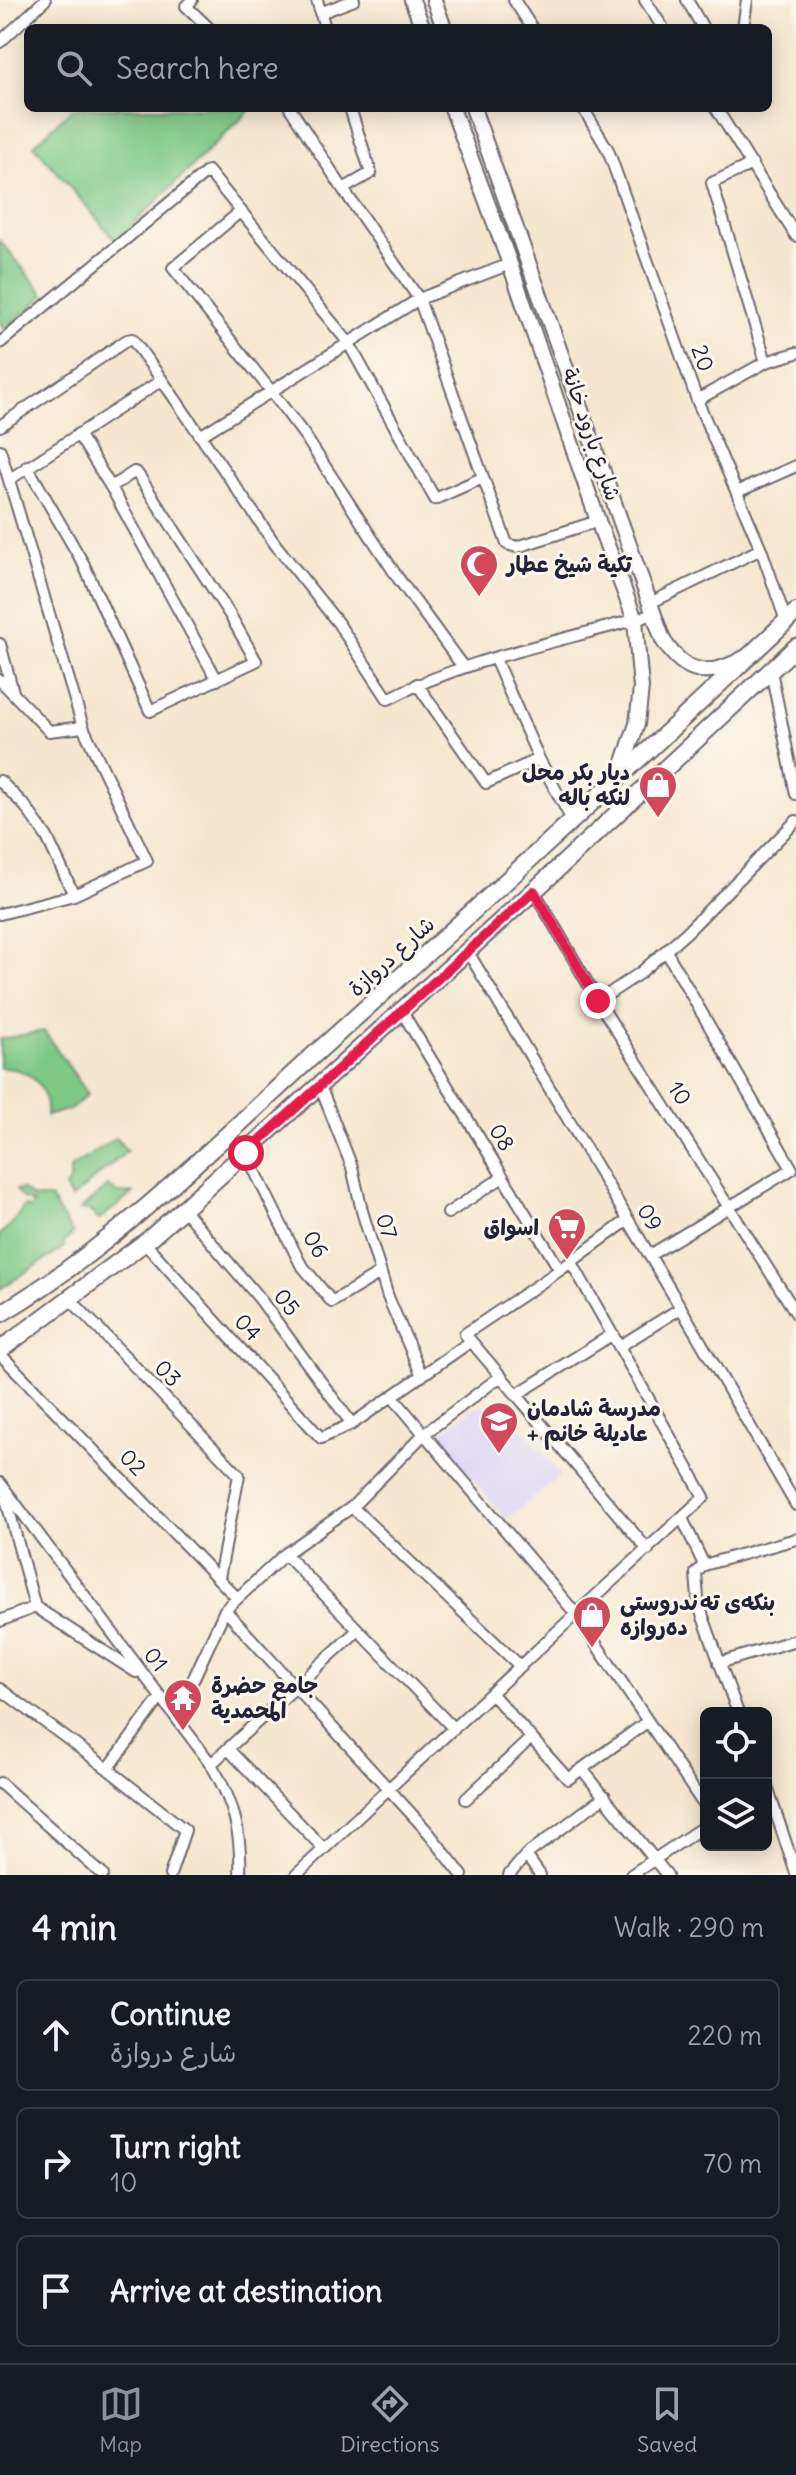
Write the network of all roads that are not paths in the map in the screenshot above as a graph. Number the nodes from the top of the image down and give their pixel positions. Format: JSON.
{"nodes":[{"id":1,"x":45,"y":0,"type":"edge"},
{"id":2,"x":192,"y":0,"type":"edge"},
{"id":3,"x":317,"y":0,"type":"edge"},
{"id":4,"x":354,"y":0,"type":"edge"},
{"id":5,"x":412,"y":0,"type":"edge"},
{"id":6,"x":434,"y":0,"type":"edge"},
{"id":7,"x":514,"y":0,"type":"edge"},
{"id":8,"x":645,"y":0,"type":"edge"},
{"id":9,"x":687,"y":0,"type":"edge"},
{"id":10,"x":747,"y":0,"type":"edge"},
{"id":11,"x":320,"y":13,"type":"junction"},
{"id":12,"x":205,"y":24,"type":"edge"},
{"id":13,"x":324,"y":24,"type":"edge"},
{"id":14,"x":421,"y":24,"type":"edge"},
{"id":15,"x":443,"y":24,"type":"edge"},
{"id":16,"x":529,"y":24,"type":"edge"},
{"id":17,"x":660,"y":24,"type":"edge"},
{"id":18,"x":701,"y":24,"type":"edge"},
{"id":19,"x":744,"y":24,"type":"edge"},
{"id":20,"x":0,"y":42,"type":"edge"},
{"id":21,"x":293,"y":112,"type":"edge"},
{"id":22,"x":351,"y":112,"type":"edge"},
{"id":23,"x":453,"y":112,"type":"edge"},
{"id":24,"x":474,"y":112,"type":"edge"},
{"id":25,"x":585,"y":112,"type":"edge"},
{"id":26,"x":720,"y":112,"type":"edge"},
{"id":27,"x":752,"y":164,"type":"junction"},
{"id":28,"x":343,"y":189,"type":"junction"},
{"id":29,"x":241,"y":211,"type":"junction"},
{"id":30,"x":796,"y":236,"type":"edge"},
{"id":31,"x":510,"y":264,"type":"junction"},
{"id":32,"x":419,"y":299,"type":"junction"},
{"id":33,"x":348,"y":342,"type":"junction"},
{"id":34,"x":0,"y":343,"type":"edge"},
{"id":35,"x":796,"y":353,"type":"edge"},
{"id":36,"x":766,"y":362,"type":"junction"},
{"id":37,"x":162,"y":380,"type":"junction"},
{"id":38,"x":271,"y":391,"type":"junction"},
{"id":39,"x":697,"y":400,"type":"junction"},
{"id":40,"x":0,"y":426,"type":"edge"},
{"id":41,"x":78,"y":434,"type":"junction"},
{"id":42,"x":200,"y":436,"type":"junction"},
{"id":43,"x":0,"y":450,"type":"edge"},
{"id":44,"x":27,"y":466,"type":"junction"},
{"id":45,"x":796,"y":466,"type":"edge"},
{"id":46,"x":482,"y":478,"type":"junction"},
{"id":47,"x":10,"y":479,"type":"junction"},
{"id":48,"x":111,"y":487,"type":"junction"},
{"id":49,"x":737,"y":492,"type":"junction"},
{"id":50,"x":598,"y":521,"type":"junction"},
{"id":51,"x":761,"y":549,"type":"junction"},
{"id":52,"x":652,"y":609,"type":"junction"},
{"id":53,"x":791,"y":616,"type":"edge"},
{"id":54,"x":635,"y":620,"type":"junction"},
{"id":55,"x":0,"y":644,"type":"edge"},
{"id":56,"x":796,"y":647,"type":"edge"},
{"id":57,"x":751,"y":654,"type":"junction"},
{"id":58,"x":495,"y":659,"type":"junction"},
{"id":59,"x":463,"y":667,"type":"junction"},
{"id":60,"x":771,"y":671,"type":"junction"},
{"id":61,"x":0,"y":680,"type":"edge"},
{"id":62,"x":217,"y":680,"type":"junction"},
{"id":63,"x":417,"y":684,"type":"junction"},
{"id":64,"x":13,"y":694,"type":"junction"},
{"id":65,"x":83,"y":727,"type":"junction"},
{"id":66,"x":539,"y":759,"type":"junction"},
{"id":67,"x":618,"y":779,"type":"junction"},
{"id":68,"x":0,"y":781,"type":"edge"},
{"id":69,"x":796,"y":794,"type":"edge"},
{"id":70,"x":572,"y":820,"type":"junction"},
{"id":71,"x":796,"y":821,"type":"edge"},
{"id":72,"x":534,"y":891,"type":"junction"},
{"id":73,"x":74,"y":895,"type":"junction"},
{"id":74,"x":0,"y":914,"type":"edge"},
{"id":75,"x":466,"y":918,"type":"junction"},
{"id":76,"x":484,"y":937,"type":"junction"},
{"id":77,"x":666,"y":951,"type":"junction"},
{"id":78,"x":468,"y":952,"type":"junction"},
{"id":79,"x":598,"y":1001,"type":"junction"},
{"id":80,"x":402,"y":1012,"type":"junction"},
{"id":81,"x":320,"y":1086,"type":"junction"},
{"id":82,"x":246,"y":1153,"type":"junction"},
{"id":83,"x":503,"y":1177,"type":"junction"},
{"id":84,"x":728,"y":1208,"type":"junction"},
{"id":85,"x":183,"y":1209,"type":"junction"},
{"id":86,"x":448,"y":1213,"type":"dead end"},
{"id":87,"x":628,"y":1220,"type":"junction"},
{"id":88,"x":145,"y":1243,"type":"junction"},
{"id":89,"x":650,"y":1255,"type":"junction"},
{"id":90,"x":572,"y":1263,"type":"junction"},
{"id":91,"x":560,"y":1270,"type":"junction"},
{"id":92,"x":380,"y":1273,"type":"junction"},
{"id":93,"x":70,"y":1299,"type":"junction"},
{"id":94,"x":681,"y":1308,"type":"junction"},
{"id":95,"x":796,"y":1313,"type":"edge"},
{"id":96,"x":0,"y":1314,"type":"edge"},
{"id":97,"x":33,"y":1324,"type":"junction"},
{"id":98,"x":613,"y":1334,"type":"junction"},
{"id":99,"x":0,"y":1340,"type":"edge"},
{"id":100,"x":470,"y":1342,"type":"junction"},
{"id":101,"x":620,"y":1346,"type":"junction"},
{"id":102,"x":0,"y":1352,"type":"edge"},
{"id":103,"x":422,"y":1376,"type":"junction"},
{"id":104,"x":501,"y":1376,"type":"junction"},
{"id":105,"x":516,"y":1395,"type":"junction"},
{"id":106,"x":392,"y":1396,"type":"junction"},
{"id":107,"x":352,"y":1424,"type":"junction"},
{"id":108,"x":424,"y":1434,"type":"junction"},
{"id":109,"x":2,"y":1487,"type":"edge"},
{"id":110,"x":796,"y":1505,"type":"edge"},
{"id":111,"x":352,"y":1507,"type":"junction"},
{"id":112,"x":682,"y":1518,"type":"junction"},
{"id":113,"x":796,"y":1539,"type":"edge"},
{"id":114,"x":648,"y":1550,"type":"junction"},
{"id":115,"x":285,"y":1554,"type":"junction"},
{"id":116,"x":704,"y":1565,"type":"junction"},
{"id":117,"x":219,"y":1578,"type":"junction"},
{"id":118,"x":237,"y":1598,"type":"junction"},
{"id":119,"x":35,"y":1607,"type":"junction"},
{"id":120,"x":225,"y":1610,"type":"junction"},
{"id":121,"x":576,"y":1614,"type":"junction"},
{"id":122,"x":0,"y":1621,"type":"edge"},
{"id":123,"x":358,"y":1630,"type":"junction"},
{"id":124,"x":796,"y":1640,"type":"edge"},
{"id":125,"x":719,"y":1663,"type":"junction"},
{"id":126,"x":521,"y":1667,"type":"junction"},
{"id":127,"x":145,"y":1677,"type":"junction"},
{"id":128,"x":0,"y":1689,"type":"edge"},
{"id":129,"x":294,"y":1689,"type":"junction"},
{"id":130,"x":492,"y":1694,"type":"junction"},
{"id":131,"x":161,"y":1697,"type":"junction"},
{"id":132,"x":736,"y":1707,"type":"edge"},
{"id":133,"x":176,"y":1717,"type":"junction"},
{"id":134,"x":647,"y":1722,"type":"junction"},
{"id":135,"x":454,"y":1729,"type":"junction"},
{"id":136,"x":531,"y":1738,"type":"junction"},
{"id":137,"x":228,"y":1749,"type":"junction"},
{"id":138,"x":211,"y":1764,"type":"junction"},
{"id":139,"x":108,"y":1769,"type":"junction"},
{"id":140,"x":582,"y":1769,"type":"junction"},
{"id":141,"x":0,"y":1783,"type":"edge"},
{"id":142,"x":388,"y":1790,"type":"junction"},
{"id":143,"x":605,"y":1796,"type":"junction"},
{"id":144,"x":466,"y":1799,"type":"dead end"},
{"id":145,"x":700,"y":1799,"type":"edge"},
{"id":146,"x":772,"y":1804,"type":"edge"},
{"id":147,"x":700,"y":1829,"type":"edge"},
{"id":148,"x":324,"y":1849,"type":"junction"},
{"id":149,"x":526,"y":1855,"type":"junction"},
{"id":150,"x":655,"y":1858,"type":"junction"},
{"id":151,"x":796,"y":1873,"type":"edge"},
{"id":152,"x":103,"y":1875,"type":"edge"},
{"id":153,"x":170,"y":1875,"type":"edge"},
{"id":154,"x":240,"y":1875,"type":"edge"},
{"id":155,"x":296,"y":1875,"type":"edge"},
{"id":156,"x":462,"y":1875,"type":"edge"},
{"id":157,"x":509,"y":1875,"type":"edge"},
{"id":158,"x":540,"y":1875,"type":"edge"},
{"id":159,"x":631,"y":1875,"type":"edge"},
{"id":160,"x":667,"y":1875,"type":"edge"}],
"edges":[{"from":1,"to":20,"type":"street"},
{"from":2,"to":12,"type":"street"},
{"from":3,"to":11,"type":"street"},
{"from":4,"to":11,"type":"street"},
{"from":5,"to":14,"type":"main road"},
{"from":6,"to":15,"type":"main road"},
{"from":7,"to":16,"type":"street"},
{"from":8,"to":17,"type":"street"},
{"from":9,"to":18,"type":"street"},
{"from":10,"to":19,"type":"street"},
{"from":11,"to":13,"type":"street"},
{"from":21,"to":28,"type":"street"},
{"from":22,"to":28,"type":"street"},
{"from":23,"to":31,"type":"main road","name":"شارع بارود خانة"},
{"from":24,"to":52,"type":"main road","name":"شارع بارود خانة"},
{"from":25,"to":39,"type":"street","name":"20"},
{"from":26,"to":27,"type":"street"},
{"from":27,"to":30,"type":"street"},
{"from":27,"to":36,"type":"street"},
{"from":28,"to":32,"type":"street"},
{"from":29,"to":33,"type":"street"},
{"from":29,"to":34,"type":"street"},
{"from":29,"to":38,"type":"street"},
{"from":31,"to":32,"type":"street"},
{"from":31,"to":50,"type":"main road","name":"شارع بارود خانة"},
{"from":32,"to":33,"type":"street"},
{"from":32,"to":46,"type":"street"},
{"from":33,"to":38,"type":"street"},
{"from":33,"to":46,"type":"street"},
{"from":35,"to":36,"type":"street"},
{"from":36,"to":39,"type":"street"},
{"from":37,"to":40,"type":"street"},
{"from":37,"to":41,"type":"street"},
{"from":37,"to":42,"type":"street"},
{"from":38,"to":42,"type":"street"},
{"from":38,"to":59,"type":"street"},
{"from":39,"to":49,"type":"street","name":"20"},
{"from":41,"to":44,"type":"street"},
{"from":41,"to":48,"type":"street"},
{"from":42,"to":63,"type":"street"},
{"from":43,"to":47,"type":"street"},
{"from":44,"to":47,"type":"street"},
{"from":44,"to":62,"type":"street"},
{"from":45,"to":49,"type":"street"},
{"from":46,"to":50,"type":"street"},
{"from":47,"to":65,"type":"street"},
{"from":48,"to":62,"type":"street"},
{"from":48,"to":62,"type":"street"},
{"from":49,"to":51,"type":"street","name":"20"},
{"from":50,"to":54,"type":"main road","name":"شارع بارود خانة"},
{"from":51,"to":52,"type":"street"},
{"from":51,"to":53,"type":"street","name":"20"},
{"from":52,"to":54,"type":"street"},
{"from":52,"to":57,"type":"main road","name":"شارع بارود خانة"},
{"from":53,"to":57,"type":"main road","name":"شارع دروازة"},
{"from":54,"to":58,"type":"street"},
{"from":54,"to":67,"type":"main road","name":"شارع بارود خانة"},
{"from":55,"to":64,"type":"street"},
{"from":56,"to":60,"type":"main road"},
{"from":57,"to":67,"type":"main road","name":"شارع دروازة"},
{"from":58,"to":59,"type":"street"},
{"from":58,"to":66,"type":"street"},
{"from":59,"to":63,"type":"street"},
{"from":60,"to":69,"type":"street"},
{"from":60,"to":72,"type":"main road"},
{"from":61,"to":64,"type":"street"},
{"from":63,"to":66,"type":"street"},
{"from":64,"to":65,"type":"street"},
{"from":65,"to":73,"type":"street"},
{"from":66,"to":70,"type":"street"},
{"from":67,"to":70,"type":"main road","name":"شارع دروازة"},
{"from":68,"to":73,"type":"street"},
{"from":70,"to":75,"type":"main road","name":"شارع دروازة"},
{"from":71,"to":77,"type":"street"},
{"from":72,"to":76,"type":"main road"},
{"from":72,"to":79,"type":"street","name":"10"},
{"from":73,"to":74,"type":"street"},
{"from":75,"to":76,"type":"main road"},
{"from":75,"to":96,"type":"main road","name":"شارع دروازة"},
{"from":76,"to":78,"type":"main road"},
{"from":77,"to":79,"type":"street"},
{"from":77,"to":84,"type":"street"},
{"from":78,"to":80,"type":"main road"},
{"from":78,"to":87,"type":"street","name":"09"},
{"from":79,"to":84,"type":"street","name":"10"},
{"from":80,"to":81,"type":"main road"},
{"from":80,"to":83,"type":"street","name":"08"},
{"from":81,"to":82,"type":"main road"},
{"from":81,"to":92,"type":"street","name":"07"},
{"from":82,"to":85,"type":"main road"},
{"from":82,"to":92,"type":"street","name":"06"},
{"from":83,"to":86,"type":"street"},
{"from":83,"to":91,"type":"street","name":"08"},
{"from":84,"to":89,"type":"street"},
{"from":84,"to":95,"type":"street","name":"10"},
{"from":85,"to":88,"type":"main road"},
{"from":85,"to":107,"type":"street","name":"05"},
{"from":87,"to":89,"type":"street","name":"09"},
{"from":87,"to":90,"type":"street"},
{"from":88,"to":93,"type":"main road"},
{"from":88,"to":107,"type":"street","name":"04"},
{"from":89,"to":94,"type":"street","name":"09"},
{"from":90,"to":91,"type":"street"},
{"from":90,"to":98,"type":"street"},
{"from":91,"to":100,"type":"street"},
{"from":92,"to":103,"type":"street","name":"07"},
{"from":93,"to":97,"type":"main road"},
{"from":93,"to":117,"type":"street","name":"03"},
{"from":94,"to":101,"type":"street"},
{"from":94,"to":110,"type":"street","name":"09"},
{"from":97,"to":99,"type":"main road"},
{"from":97,"to":102,"type":"main road"},
{"from":98,"to":101,"type":"street"},
{"from":98,"to":105,"type":"street"},
{"from":100,"to":103,"type":"street"},
{"from":100,"to":104,"type":"street"},
{"from":101,"to":112,"type":"street"},
{"from":102,"to":117,"type":"street","name":"02"},
{"from":103,"to":106,"type":"street"},
{"from":104,"to":105,"type":"street"},
{"from":104,"to":108,"type":"street"},
{"from":105,"to":114,"type":"street"},
{"from":106,"to":107,"type":"street"},
{"from":106,"to":108,"type":"street"},
{"from":108,"to":111,"type":"street"},
{"from":108,"to":121,"type":"street"},
{"from":109,"to":119,"type":"street"},
{"from":109,"to":127,"type":"street","name":"01"},
{"from":111,"to":115,"type":"street"},
{"from":111,"to":126,"type":"street"},
{"from":112,"to":114,"type":"street"},
{"from":112,"to":116,"type":"street"},
{"from":113,"to":116,"type":"street"},
{"from":114,"to":121,"type":"street"},
{"from":115,"to":118,"type":"street"},
{"from":115,"to":123,"type":"street"},
{"from":116,"to":125,"type":"street"},
{"from":117,"to":118,"type":"street","name":"02"},
{"from":118,"to":120,"type":"street"},
{"from":119,"to":122,"type":"street"},
{"from":119,"to":127,"type":"street"},
{"from":120,"to":129,"type":"street"},
{"from":120,"to":133,"type":"street"},
{"from":121,"to":126,"type":"street"},
{"from":121,"to":134,"type":"street"},
{"from":123,"to":129,"type":"street"},
{"from":123,"to":135,"type":"street"},
{"from":124,"to":125,"type":"street"},
{"from":125,"to":132,"type":"street"},
{"from":126,"to":130,"type":"street"},
{"from":127,"to":131,"type":"street","name":"01"},
{"from":128,"to":139,"type":"street"},
{"from":129,"to":137,"type":"street"},
{"from":129,"to":142,"type":"street"},
{"from":130,"to":135,"type":"street"},
{"from":130,"to":136,"type":"street"},
{"from":131,"to":133,"type":"street","name":"01"},
{"from":131,"to":139,"type":"street"},
{"from":133,"to":138,"type":"street","name":"01"},
{"from":134,"to":140,"type":"street"},
{"from":134,"to":145,"type":"street"},
{"from":135,"to":142,"type":"street"},
{"from":136,"to":140,"type":"street"},
{"from":136,"to":144,"type":"street"},
{"from":137,"to":138,"type":"street"},
{"from":137,"to":148,"type":"street"},
{"from":138,"to":154,"type":"street","name":"01"},
{"from":139,"to":153,"type":"street"},
{"from":140,"to":143,"type":"street"},
{"from":141,"to":152,"type":"street"},
{"from":142,"to":148,"type":"street"},
{"from":142,"to":156,"type":"street"},
{"from":143,"to":149,"type":"street"},
{"from":143,"to":150,"type":"street"},
{"from":146,"to":151,"type":"street"},
{"from":147,"to":150,"type":"street"},
{"from":148,"to":155,"type":"street"},
{"from":149,"to":157,"type":"street"},
{"from":149,"to":158,"type":"street"},
{"from":150,"to":159,"type":"street"},
{"from":150,"to":160,"type":"street"}]}
